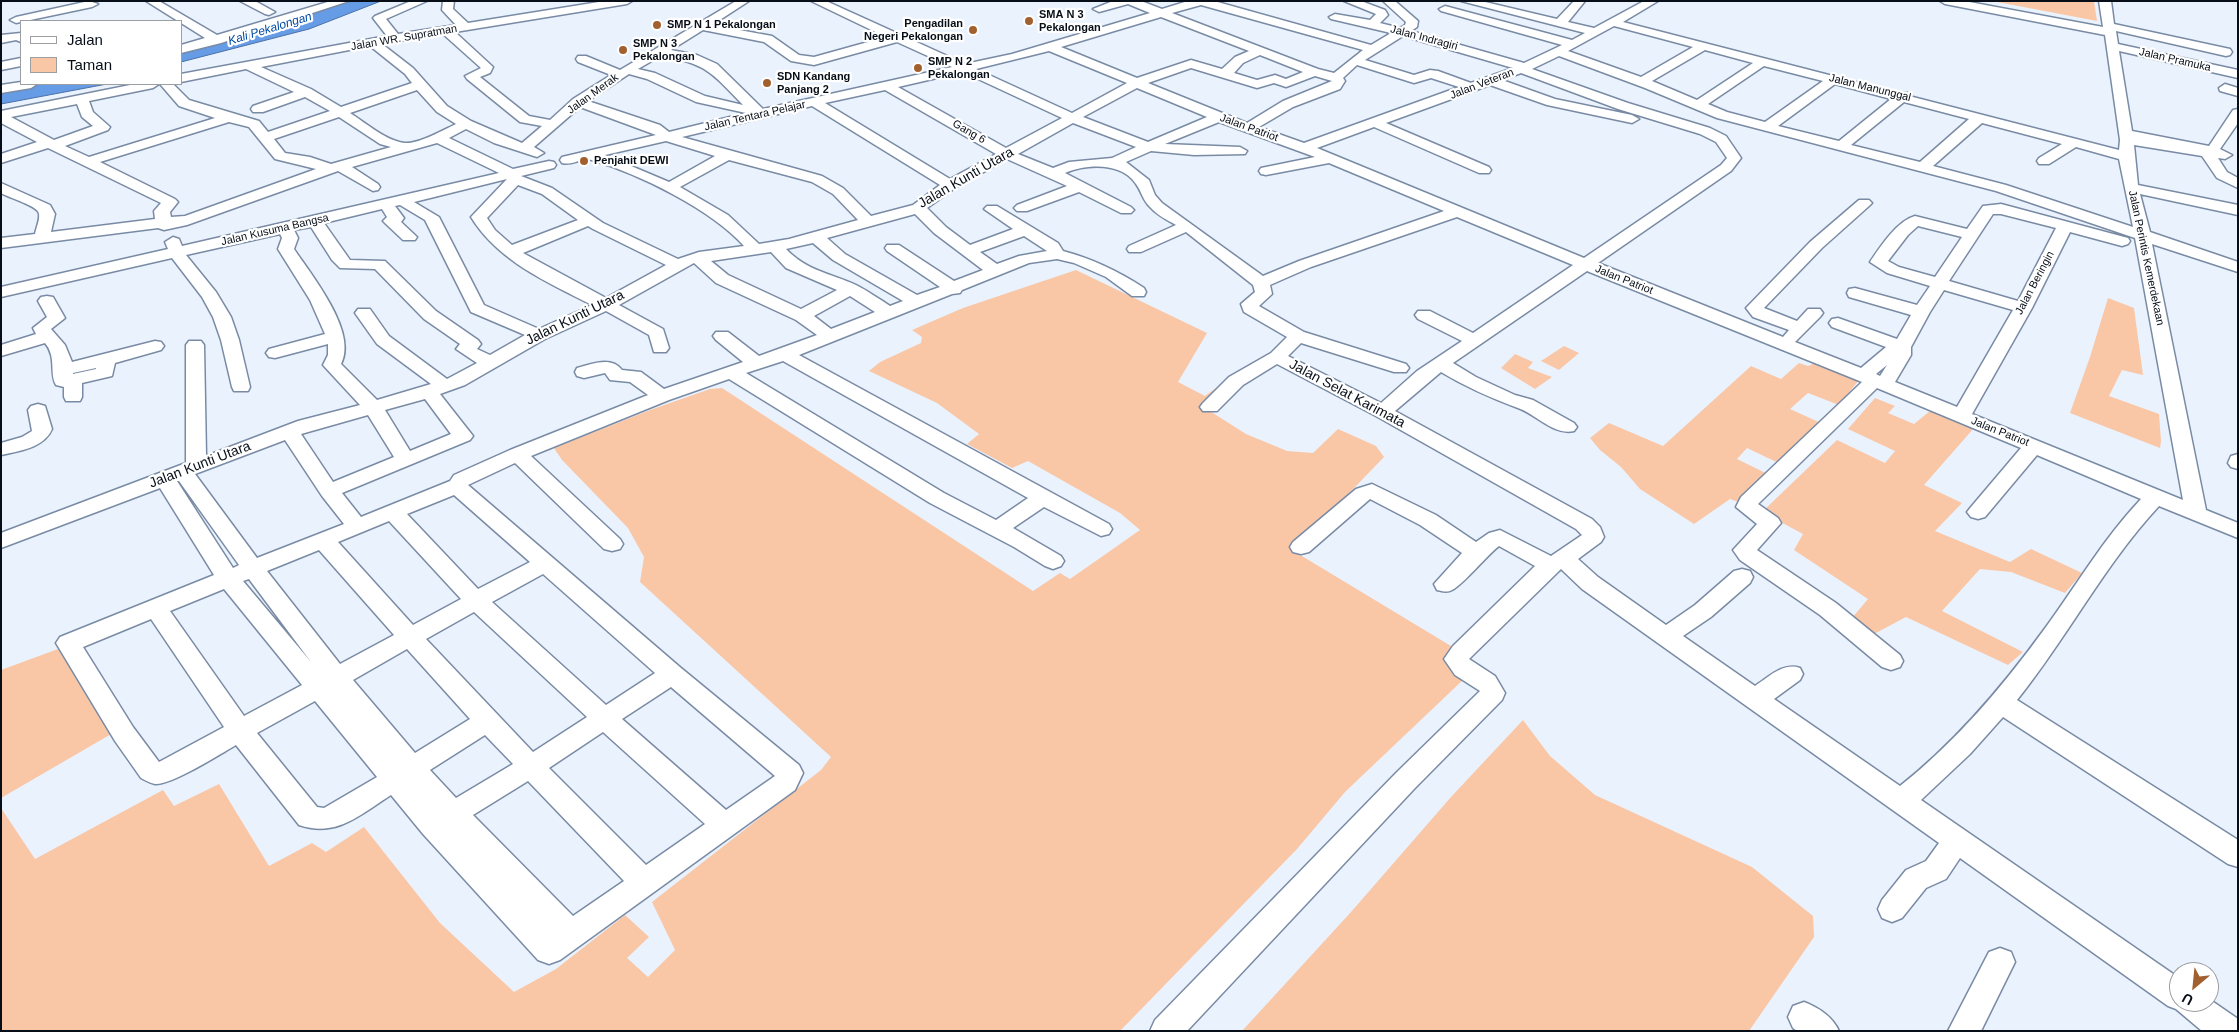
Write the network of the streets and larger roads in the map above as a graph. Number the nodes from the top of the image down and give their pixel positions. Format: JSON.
{"nodes":[{"id":1,"x":151,"y":1,"type":"edge"},
{"id":2,"x":245,"y":1,"type":"edge"},
{"id":3,"x":306,"y":1,"type":"edge"},
{"id":4,"x":344,"y":1,"type":"edge"},
{"id":5,"x":422,"y":1,"type":"edge"},
{"id":6,"x":449,"y":1,"type":"edge"},
{"id":7,"x":627,"y":1,"type":"edge"},
{"id":8,"x":744,"y":1,"type":"edge"},
{"id":9,"x":816,"y":1,"type":"edge"},
{"id":10,"x":1126,"y":1,"type":"edge"},
{"id":11,"x":1130,"y":1,"type":"edge"},
{"id":12,"x":1201,"y":1,"type":"edge"},
{"id":13,"x":1349,"y":1,"type":"edge"},
{"id":14,"x":1388,"y":1,"type":"edge"},
{"id":15,"x":1466,"y":1,"type":"edge"},
{"id":16,"x":1945,"y":1,"type":"edge"},
{"id":17,"x":1576,"y":2,"type":"edge"},
{"id":18,"x":91,"y":3,"type":"edge"},
{"id":19,"x":1629,"y":3,"type":"dead end"},
{"id":20,"x":1649,"y":4,"type":"edge"},
{"id":21,"x":1099,"y":9,"type":"dead end"},
{"id":22,"x":1445,"y":9,"type":"dead end"},
{"id":23,"x":269,"y":12,"type":"junction"},
{"id":24,"x":1163,"y":14,"type":"junction"},
{"id":25,"x":86,"y":15,"type":"dead end"},
{"id":26,"x":1335,"y":17,"type":"dead end"},
{"id":27,"x":16,"y":20,"type":"dead end"},
{"id":28,"x":1560,"y":23,"type":"junction"},
{"id":29,"x":1615,"y":23,"type":"junction"},
{"id":30,"x":1372,"y":24,"type":"junction"},
{"id":31,"x":465,"y":27,"type":"junction"},
{"id":32,"x":704,"y":27,"type":"junction"},
{"id":33,"x":201,"y":30,"type":"junction"},
{"id":34,"x":447,"y":30,"type":"junction"},
{"id":35,"x":2109,"y":30,"type":"edge"},
{"id":36,"x":1597,"y":32,"type":"junction"},
{"id":37,"x":1400,"y":33,"type":"junction"},
{"id":38,"x":182,"y":34,"type":"edge"},
{"id":39,"x":20,"y":38,"type":"edge"},
{"id":40,"x":898,"y":38,"type":"junction"},
{"id":41,"x":1,"y":39,"type":"edge"},
{"id":42,"x":395,"y":39,"type":"junction"},
{"id":43,"x":2219,"y":39,"type":"dead end"},
{"id":44,"x":217,"y":40,"type":"junction"},
{"id":45,"x":372,"y":42,"type":"junction"},
{"id":46,"x":1573,"y":44,"type":"junction"},
{"id":47,"x":1703,"y":46,"type":"junction"},
{"id":48,"x":1053,"y":48,"type":"junction"},
{"id":49,"x":182,"y":49,"type":"edge"},
{"id":50,"x":1372,"y":49,"type":"junction"},
{"id":51,"x":660,"y":51,"type":"junction"},
{"id":52,"x":1260,"y":51,"type":"junction"},
{"id":53,"x":1558,"y":52,"type":"junction"},
{"id":54,"x":2226,"y":52,"type":"dead end"},
{"id":55,"x":1762,"y":55,"type":"junction"},
{"id":56,"x":1043,"y":57,"type":"dead end"},
{"id":57,"x":582,"y":59,"type":"dead end"},
{"id":58,"x":1018,"y":60,"type":"junction"},
{"id":59,"x":1356,"y":60,"type":"junction"},
{"id":60,"x":20,"y":62,"type":"edge"},
{"id":61,"x":1,"y":66,"type":"edge"},
{"id":62,"x":249,"y":66,"type":"junction"},
{"id":63,"x":966,"y":68,"type":"junction"},
{"id":64,"x":1523,"y":68,"type":"junction"},
{"id":65,"x":991,"y":69,"type":"dead end"},
{"id":66,"x":623,"y":72,"type":"junction"},
{"id":67,"x":1314,"y":72,"type":"junction"},
{"id":68,"x":2182,"y":73,"type":"dead end"},
{"id":69,"x":1220,"y":74,"type":"junction"},
{"id":70,"x":2238,"y":74,"type":"edge"},
{"id":71,"x":182,"y":78,"type":"edge"},
{"id":72,"x":1336,"y":78,"type":"junction"},
{"id":73,"x":1834,"y":80,"type":"junction"},
{"id":74,"x":1491,"y":81,"type":"junction"},
{"id":75,"x":1138,"y":82,"type":"junction"},
{"id":76,"x":1642,"y":82,"type":"junction"},
{"id":77,"x":1286,"y":83,"type":"junction"},
{"id":78,"x":421,"y":84,"type":"junction"},
{"id":79,"x":23,"y":85,"type":"edge"},
{"id":80,"x":148,"y":85,"type":"edge"},
{"id":81,"x":167,"y":85,"type":"edge"},
{"id":82,"x":887,"y":86,"type":"junction"},
{"id":83,"x":1472,"y":88,"type":"junction"},
{"id":84,"x":2225,"y":88,"type":"dead end"},
{"id":85,"x":1,"y":89,"type":"edge"},
{"id":86,"x":306,"y":92,"type":"junction"},
{"id":87,"x":2238,"y":92,"type":"edge"},
{"id":88,"x":1307,"y":95,"type":"junction"},
{"id":89,"x":1903,"y":96,"type":"junction"},
{"id":90,"x":82,"y":98,"type":"junction"},
{"id":91,"x":578,"y":102,"type":"junction"},
{"id":92,"x":814,"y":102,"type":"junction"},
{"id":93,"x":1698,"y":105,"type":"junction"},
{"id":94,"x":258,"y":108,"type":"dead end"},
{"id":95,"x":340,"y":112,"type":"junction"},
{"id":96,"x":759,"y":113,"type":"junction"},
{"id":97,"x":1,"y":116,"type":"edge"},
{"id":98,"x":1219,"y":117,"type":"junction"},
{"id":99,"x":1980,"y":117,"type":"junction"},
{"id":100,"x":228,"y":118,"type":"junction"},
{"id":101,"x":1073,"y":118,"type":"junction"},
{"id":102,"x":2236,"y":118,"type":"edge"},
{"id":103,"x":1373,"y":122,"type":"junction"},
{"id":104,"x":466,"y":124,"type":"junction"},
{"id":105,"x":552,"y":124,"type":"junction"},
{"id":106,"x":1249,"y":127,"type":"junction"},
{"id":107,"x":1766,"y":128,"type":"junction"},
{"id":108,"x":266,"y":136,"type":"junction"},
{"id":109,"x":668,"y":136,"type":"junction"},
{"id":110,"x":438,"y":138,"type":"junction"},
{"id":111,"x":1724,"y":142,"type":"junction"},
{"id":112,"x":2075,"y":142,"type":"junction"},
{"id":113,"x":2126,"y":143,"type":"junction"},
{"id":114,"x":51,"y":144,"type":"junction"},
{"id":115,"x":1147,"y":146,"type":"junction"},
{"id":116,"x":1840,"y":147,"type":"junction"},
{"id":117,"x":408,"y":148,"type":"junction"},
{"id":118,"x":1304,"y":148,"type":"junction"},
{"id":119,"x":1240,"y":151,"type":"dead end"},
{"id":120,"x":2209,"y":152,"type":"junction"},
{"id":121,"x":598,"y":153,"type":"junction"},
{"id":122,"x":1006,"y":154,"type":"junction"},
{"id":123,"x":727,"y":155,"type":"junction"},
{"id":124,"x":547,"y":156,"type":"junction"},
{"id":125,"x":2231,"y":157,"type":"edge"},
{"id":126,"x":1,"y":159,"type":"edge"},
{"id":127,"x":1329,"y":159,"type":"junction"},
{"id":128,"x":87,"y":162,"type":"junction"},
{"id":129,"x":1115,"y":162,"type":"junction"},
{"id":130,"x":2044,"y":162,"type":"dead end"},
{"id":131,"x":1923,"y":167,"type":"junction"},
{"id":132,"x":335,"y":168,"type":"junction"},
{"id":133,"x":1484,"y":170,"type":"dead end"},
{"id":134,"x":1266,"y":171,"type":"dead end"},
{"id":135,"x":513,"y":173,"type":"junction"},
{"id":136,"x":1053,"y":173,"type":"junction"},
{"id":137,"x":2238,"y":184,"type":"edge"},
{"id":138,"x":457,"y":185,"type":"junction"},
{"id":139,"x":950,"y":185,"type":"junction"},
{"id":140,"x":1,"y":187,"type":"edge"},
{"id":141,"x":373,"y":187,"type":"dead end"},
{"id":142,"x":1078,"y":187,"type":"junction"},
{"id":143,"x":668,"y":188,"type":"junction"},
{"id":144,"x":2131,"y":188,"type":"junction"},
{"id":145,"x":405,"y":199,"type":"junction"},
{"id":146,"x":385,"y":203,"type":"junction"},
{"id":147,"x":1864,"y":203,"type":"dead end"},
{"id":148,"x":918,"y":208,"type":"junction"},
{"id":149,"x":1022,"y":208,"type":"dead end"},
{"id":150,"x":348,"y":209,"type":"junction"},
{"id":151,"x":992,"y":209,"type":"dead end"},
{"id":152,"x":1126,"y":210,"type":"dead end"},
{"id":153,"x":2238,"y":210,"type":"edge"},
{"id":154,"x":1456,"y":212,"type":"junction"},
{"id":155,"x":591,"y":220,"type":"junction"},
{"id":156,"x":315,"y":222,"type":"junction"},
{"id":157,"x":868,"y":222,"type":"junction"},
{"id":158,"x":166,"y":224,"type":"junction"},
{"id":159,"x":1188,"y":226,"type":"junction"},
{"id":160,"x":2065,"y":226,"type":"junction"},
{"id":161,"x":285,"y":228,"type":"junction"},
{"id":162,"x":1025,"y":230,"type":"junction"},
{"id":163,"x":1972,"y":235,"type":"junction"},
{"id":164,"x":409,"y":237,"type":"dead end"},
{"id":165,"x":42,"y":238,"type":"junction"},
{"id":166,"x":816,"y":238,"type":"junction"},
{"id":167,"x":2144,"y":241,"type":"junction"},
{"id":168,"x":1,"y":243,"type":"edge"},
{"id":169,"x":775,"y":247,"type":"junction"},
{"id":170,"x":893,"y":248,"type":"dead end"},
{"id":171,"x":755,"y":249,"type":"junction"},
{"id":172,"x":1135,"y":249,"type":"dead end"},
{"id":173,"x":176,"y":251,"type":"junction"},
{"id":174,"x":969,"y":251,"type":"junction"},
{"id":175,"x":510,"y":252,"type":"junction"},
{"id":176,"x":1057,"y":254,"type":"junction"},
{"id":177,"x":699,"y":257,"type":"junction"},
{"id":178,"x":1584,"y":264,"type":"junction"},
{"id":179,"x":678,"y":265,"type":"junction"},
{"id":180,"x":105,"y":266,"type":"junction"},
{"id":181,"x":2238,"y":267,"type":"edge"},
{"id":182,"x":994,"y":270,"type":"junction"},
{"id":183,"x":1261,"y":283,"type":"junction"},
{"id":184,"x":1938,"y":283,"type":"junction"},
{"id":185,"x":1,"y":287,"type":"edge"},
{"id":186,"x":954,"y":288,"type":"junction"},
{"id":187,"x":850,"y":289,"type":"junction"},
{"id":188,"x":1,"y":292,"type":"edge"},
{"id":189,"x":1138,"y":292,"type":"dead end"},
{"id":190,"x":1855,"y":293,"type":"dead end"},
{"id":191,"x":47,"y":301,"type":"dead end"},
{"id":192,"x":918,"y":303,"type":"junction"},
{"id":193,"x":608,"y":304,"type":"junction"},
{"id":194,"x":2023,"y":308,"type":"junction"},
{"id":195,"x":364,"y":312,"type":"dead end"},
{"id":196,"x":887,"y":312,"type":"junction"},
{"id":197,"x":1920,"y":312,"type":"junction"},
{"id":198,"x":1814,"y":313,"type":"dead end"},
{"id":199,"x":1424,"y":315,"type":"dead end"},
{"id":200,"x":802,"y":316,"type":"junction"},
{"id":201,"x":1838,"y":323,"type":"dead end"},
{"id":202,"x":45,"y":335,"type":"junction"},
{"id":203,"x":539,"y":335,"type":"junction"},
{"id":204,"x":828,"y":335,"type":"junction"},
{"id":205,"x":334,"y":336,"type":"junction"},
{"id":206,"x":722,"y":336,"type":"dead end"},
{"id":207,"x":1298,"y":336,"type":"junction"},
{"id":208,"x":1790,"y":339,"type":"junction"},
{"id":209,"x":1474,"y":341,"type":"junction"},
{"id":210,"x":195,"y":345,"type":"dead end"},
{"id":211,"x":155,"y":346,"type":"dead end"},
{"id":212,"x":1902,"y":347,"type":"junction"},
{"id":213,"x":660,"y":348,"type":"dead end"},
{"id":214,"x":1,"y":351,"type":"edge"},
{"id":215,"x":275,"y":353,"type":"dead end"},
{"id":216,"x":784,"y":354,"type":"junction"},
{"id":217,"x":1277,"y":357,"type":"junction"},
{"id":218,"x":490,"y":363,"type":"junction"},
{"id":219,"x":756,"y":363,"type":"junction"},
{"id":220,"x":1441,"y":364,"type":"junction"},
{"id":221,"x":1400,"y":368,"type":"dead end"},
{"id":222,"x":584,"y":372,"type":"dead end"},
{"id":223,"x":732,"y":373,"type":"junction"},
{"id":224,"x":1874,"y":380,"type":"junction"},
{"id":225,"x":241,"y":387,"type":"dead end"},
{"id":226,"x":437,"y":389,"type":"junction"},
{"id":227,"x":662,"y":396,"type":"junction"},
{"id":228,"x":373,"y":406,"type":"junction"},
{"id":229,"x":1210,"y":407,"type":"dead end"},
{"id":230,"x":38,"y":410,"type":"dead end"},
{"id":231,"x":1383,"y":412,"type":"junction"},
{"id":232,"x":1963,"y":413,"type":"junction"},
{"id":233,"x":1567,"y":427,"type":"dead end"},
{"id":234,"x":289,"y":431,"type":"junction"},
{"id":235,"x":2034,"y":446,"type":"junction"},
{"id":236,"x":1,"y":449,"type":"edge"},
{"id":237,"x":517,"y":454,"type":"junction"},
{"id":238,"x":406,"y":461,"type":"junction"},
{"id":239,"x":181,"y":473,"type":"junction"},
{"id":240,"x":457,"y":486,"type":"junction"},
{"id":241,"x":329,"y":491,"type":"junction"},
{"id":242,"x":1045,"y":496,"type":"junction"},
{"id":243,"x":2156,"y":496,"type":"junction"},
{"id":244,"x":393,"y":512,"type":"junction"},
{"id":245,"x":1978,"y":512,"type":"dead end"},
{"id":246,"x":2196,"y":513,"type":"junction"},
{"id":247,"x":357,"y":526,"type":"junction"},
{"id":248,"x":1101,"y":528,"type":"dead end"},
{"id":249,"x":997,"y":529,"type":"junction"},
{"id":250,"x":2238,"y":531,"type":"edge"},
{"id":251,"x":323,"y":540,"type":"junction"},
{"id":252,"x":1,"y":541,"type":"edge"},
{"id":253,"x":612,"y":544,"type":"dead end"},
{"id":254,"x":1301,"y":547,"type":"dead end"},
{"id":255,"x":1478,"y":551,"type":"junction"},
{"id":256,"x":1054,"y":562,"type":"dead end"},
{"id":257,"x":1557,"y":562,"type":"junction"},
{"id":258,"x":545,"y":563,"type":"junction"},
{"id":259,"x":251,"y":568,"type":"junction"},
{"id":260,"x":227,"y":577,"type":"junction"},
{"id":261,"x":1742,"y":577,"type":"dead end"},
{"id":262,"x":1445,"y":584,"type":"dead end"},
{"id":263,"x":476,"y":601,"type":"junction"},
{"id":264,"x":155,"y":607,"type":"junction"},
{"id":265,"x":1667,"y":636,"type":"junction"},
{"id":266,"x":409,"y":638,"type":"junction"},
{"id":267,"x":1891,"y":661,"type":"dead end"},
{"id":268,"x":672,"y":674,"type":"junction"},
{"id":269,"x":1791,"y":674,"type":"dead end"},
{"id":270,"x":328,"y":682,"type":"junction"},
{"id":271,"x":1756,"y":698,"type":"junction"},
{"id":272,"x":2001,"y":703,"type":"junction"},
{"id":273,"x":605,"y":719,"type":"junction"},
{"id":274,"x":488,"y":721,"type":"junction"},
{"id":275,"x":241,"y":732,"type":"junction"},
{"id":276,"x":530,"y":768,"type":"junction"},
{"id":277,"x":403,"y":773,"type":"junction"},
{"id":278,"x":1902,"y":800,"type":"junction"},
{"id":279,"x":454,"y":812,"type":"junction"},
{"id":280,"x":433,"y":826,"type":"junction"},
{"id":281,"x":726,"y":826,"type":"junction"},
{"id":282,"x":1957,"y":839,"type":"junction"},
{"id":283,"x":2238,"y":855,"type":"edge"},
{"id":284,"x":645,"y":883,"type":"junction"},
{"id":285,"x":1892,"y":909,"type":"dead end"},
{"id":286,"x":571,"y":934,"type":"junction"},
{"id":287,"x":2000,"y":962,"type":"dead end"},
{"id":288,"x":2169,"y":989,"type":"edge"},
{"id":289,"x":2202,"y":1012,"type":"edge"},
{"id":290,"x":1166,"y":1031,"type":"edge"},
{"id":291,"x":1964,"y":1031,"type":"edge"},
{"id":292,"x":2228,"y":1031,"type":"edge"}],
"edges":[{"from":1,"to":33,"type":"street"},
{"from":2,"to":23,"type":"street"},
{"from":3,"to":23,"type":"street"},
{"from":4,"to":44,"type":"street"},
{"from":5,"to":42,"type":"street"},
{"from":6,"to":31,"type":"street"},
{"from":7,"to":31,"type":"street","name":"Jalan WR. Supratman"},
{"from":8,"to":32,"type":"street","name":"Jalan Merak"},
{"from":9,"to":40,"type":"street"},
{"from":10,"to":21,"type":"street"},
{"from":11,"to":24,"type":"street"},
{"from":12,"to":24,"type":"street","name":"Jalan Tentara Pelajar"},
{"from":12,"to":50,"type":"street"},
{"from":13,"to":30,"type":"street","name":"Jalan Indragiri"},
{"from":14,"to":37,"type":"street"},
{"from":15,"to":28,"type":"street"},
{"from":16,"to":35,"type":"street"},
{"from":17,"to":28,"type":"street"},
{"from":18,"to":25,"type":"street"},
{"from":18,"to":27,"type":"street"},
{"from":19,"to":20,"type":"street"},
{"from":20,"to":29,"type":"street","name":"Jalan Veteran"},
{"from":22,"to":46,"type":"street"},
{"from":23,"to":33,"type":"street"},
{"from":24,"to":48,"type":"street","name":"Jalan Tentara Pelajar"},
{"from":24,"to":52,"type":"street"},
{"from":26,"to":30,"type":"street"},
{"from":28,"to":36,"type":"street"},
{"from":29,"to":36,"type":"street","name":"Jalan Veteran"},
{"from":29,"to":47,"type":"street","name":"Jalan Manunggal"},
{"from":30,"to":37,"type":"street","name":"Jalan Indragiri"},
{"from":31,"to":34,"type":"street","name":"Jalan WR. Supratman"},
{"from":32,"to":40,"type":"street"},
{"from":32,"to":51,"type":"street","name":"Jalan Merak"},
{"from":33,"to":38,"type":"street"},
{"from":33,"to":44,"type":"street"},
{"from":34,"to":42,"type":"street","name":"Jalan WR. Supratman"},
{"from":34,"to":105,"type":"street"},
{"from":35,"to":43,"type":"street"},
{"from":35,"to":54,"type":"street"},
{"from":35,"to":68,"type":"street"},
{"from":35,"to":70,"type":"street","name":"Jalan Pramuka"},
{"from":35,"to":113,"type":"street","name":"Jalan Perintis Kemerdekaan"},
{"from":36,"to":46,"type":"street","name":"Jalan Veteran"},
{"from":37,"to":50,"type":"street"},
{"from":37,"to":64,"type":"street","name":"Jalan Indragiri"},
{"from":39,"to":41,"type":"street"},
{"from":40,"to":63,"type":"street"},
{"from":42,"to":45,"type":"street","name":"Jalan WR. Supratman"},
{"from":44,"to":49,"type":"street"},
{"from":45,"to":62,"type":"street","name":"Jalan WR. Supratman"},
{"from":45,"to":78,"type":"street"},
{"from":46,"to":53,"type":"street","name":"Jalan Veteran"},
{"from":47,"to":55,"type":"street","name":"Jalan Manunggal"},
{"from":47,"to":76,"type":"street"},
{"from":48,"to":58,"type":"street","name":"Jalan Tentara Pelajar"},
{"from":48,"to":75,"type":"street","name":"Jalan Patriot"},
{"from":50,"to":59,"type":"street"},
{"from":51,"to":66,"type":"street","name":"Jalan Merak"},
{"from":51,"to":96,"type":"street"},
{"from":52,"to":67,"type":"street"},
{"from":52,"to":69,"type":"street"},
{"from":53,"to":64,"type":"street","name":"Jalan Veteran"},
{"from":53,"to":76,"type":"street"},
{"from":55,"to":73,"type":"street","name":"Jalan Manunggal"},
{"from":55,"to":93,"type":"street"},
{"from":56,"to":58,"type":"street"},
{"from":57,"to":66,"type":"street"},
{"from":58,"to":63,"type":"street","name":"Jalan Tentara Pelajar"},
{"from":58,"to":65,"type":"street"},
{"from":59,"to":72,"type":"street"},
{"from":59,"to":83,"type":"street"},
{"from":60,"to":61,"type":"street"},
{"from":62,"to":71,"type":"street","name":"Jalan WR. Supratman"},
{"from":62,"to":86,"type":"street"},
{"from":63,"to":82,"type":"street","name":"Jalan Tentara Pelajar"},
{"from":63,"to":101,"type":"street"},
{"from":64,"to":74,"type":"street","name":"Jalan Veteran"},
{"from":64,"to":111,"type":"street","name":"Jalan Indragiri"},
{"from":66,"to":91,"type":"street","name":"Jalan Merak"},
{"from":66,"to":96,"type":"street"},
{"from":67,"to":72,"type":"street"},
{"from":67,"to":77,"type":"street"},
{"from":69,"to":75,"type":"street","name":"Jalan Kunti Utara"},
{"from":69,"to":77,"type":"street","name":"Jalan Kunti Utara"},
{"from":72,"to":88,"type":"street"},
{"from":73,"to":89,"type":"street","name":"Jalan Manunggal"},
{"from":73,"to":107,"type":"street"},
{"from":74,"to":83,"type":"street","name":"Jalan Veteran"},
{"from":74,"to":111,"type":"street"},
{"from":75,"to":98,"type":"street","name":"Jalan Patriot"},
{"from":75,"to":101,"type":"street","name":"Jalan Kunti Utara"},
{"from":76,"to":93,"type":"street"},
{"from":77,"to":88,"type":"street"},
{"from":78,"to":95,"type":"street"},
{"from":78,"to":104,"type":"street"},
{"from":79,"to":85,"type":"street"},
{"from":80,"to":90,"type":"street"},
{"from":81,"to":100,"type":"street"},
{"from":82,"to":92,"type":"street","name":"Jalan Tentara Pelajar"},
{"from":82,"to":122,"type":"street","name":"Gang 6"},
{"from":83,"to":103,"type":"street","name":"Jalan Veteran"},
{"from":84,"to":87,"type":"street"},
{"from":86,"to":94,"type":"street"},
{"from":86,"to":95,"type":"street"},
{"from":88,"to":106,"type":"street"},
{"from":89,"to":99,"type":"street","name":"Jalan Manunggal"},
{"from":89,"to":116,"type":"street"},
{"from":90,"to":97,"type":"street"},
{"from":90,"to":114,"type":"street"},
{"from":91,"to":105,"type":"street","name":"Jalan Merak"},
{"from":91,"to":109,"type":"street"},
{"from":92,"to":96,"type":"street","name":"Jalan Tentara Pelajar"},
{"from":92,"to":139,"type":"street"},
{"from":93,"to":107,"type":"street"},
{"from":95,"to":108,"type":"street"},
{"from":95,"to":117,"type":"street"},
{"from":96,"to":109,"type":"street","name":"Jalan Tentara Pelajar"},
{"from":97,"to":114,"type":"street"},
{"from":98,"to":106,"type":"street","name":"Jalan Patriot"},
{"from":98,"to":115,"type":"street"},
{"from":99,"to":112,"type":"street","name":"Jalan Manunggal"},
{"from":99,"to":131,"type":"street"},
{"from":100,"to":108,"type":"street"},
{"from":100,"to":128,"type":"street"},
{"from":101,"to":115,"type":"street"},
{"from":101,"to":122,"type":"street","name":"Jalan Kunti Utara"},
{"from":102,"to":120,"type":"street"},
{"from":103,"to":118,"type":"street","name":"Jalan Veteran"},
{"from":103,"to":133,"type":"street"},
{"from":104,"to":110,"type":"street"},
{"from":104,"to":124,"type":"street"},
{"from":105,"to":124,"type":"street","name":"Jalan Merak"},
{"from":106,"to":118,"type":"street","name":"Jalan Patriot"},
{"from":107,"to":116,"type":"street"},
{"from":108,"to":132,"type":"street"},
{"from":109,"to":121,"type":"street","name":"Jalan Tentara Pelajar"},
{"from":109,"to":123,"type":"street"},
{"from":110,"to":117,"type":"street"},
{"from":110,"to":135,"type":"street"},
{"from":111,"to":178,"type":"street"},
{"from":112,"to":113,"type":"street","name":"Jalan Manunggal"},
{"from":112,"to":130,"type":"street"},
{"from":113,"to":120,"type":"street","name":"Jalan Manunggal"},
{"from":113,"to":144,"type":"street","name":"Jalan Perintis Kemerdekaan"},
{"from":114,"to":126,"type":"street"},
{"from":114,"to":128,"type":"street"},
{"from":115,"to":119,"type":"street"},
{"from":115,"to":129,"type":"street"},
{"from":116,"to":131,"type":"street"},
{"from":117,"to":132,"type":"street"},
{"from":118,"to":127,"type":"street","name":"Jalan Patriot"},
{"from":120,"to":125,"type":"street","name":"Jalan Manunggal"},
{"from":120,"to":137,"type":"street"},
{"from":121,"to":124,"type":"street","name":"Jalan Tentara Pelajar"},
{"from":121,"to":143,"type":"street"},
{"from":122,"to":136,"type":"street","name":"Gang 6"},
{"from":122,"to":139,"type":"street","name":"Jalan Kunti Utara"},
{"from":123,"to":143,"type":"street"},
{"from":123,"to":157,"type":"street"},
{"from":124,"to":135,"type":"street","name":"Jalan Kusuma Bangsa"},
{"from":127,"to":134,"type":"street"},
{"from":127,"to":154,"type":"street","name":"Jalan Patriot"},
{"from":128,"to":158,"type":"street"},
{"from":129,"to":136,"type":"street"},
{"from":129,"to":159,"type":"street"},
{"from":131,"to":167,"type":"street"},
{"from":132,"to":141,"type":"street"},
{"from":132,"to":158,"type":"street"},
{"from":135,"to":138,"type":"street","name":"Jalan Kusuma Bangsa"},
{"from":135,"to":155,"type":"street"},
{"from":135,"to":175,"type":"street"},
{"from":136,"to":142,"type":"street","name":"Gang 6"},
{"from":138,"to":145,"type":"street","name":"Jalan Kusuma Bangsa"},
{"from":138,"to":150,"type":"street","name":"Jalan Kusuma Bangsa"},
{"from":139,"to":148,"type":"street","name":"Jalan Kunti Utara"},
{"from":140,"to":165,"type":"street"},
{"from":142,"to":149,"type":"street"},
{"from":142,"to":152,"type":"street","name":"Gang 6"},
{"from":143,"to":171,"type":"street"},
{"from":144,"to":153,"type":"street"},
{"from":144,"to":167,"type":"street","name":"Jalan Perintis Kemerdekaan"},
{"from":145,"to":146,"type":"street","name":"Jalan Kusuma Bangsa"},
{"from":145,"to":203,"type":"street"},
{"from":146,"to":150,"type":"street","name":"Jalan Kusuma Bangsa"},
{"from":146,"to":164,"type":"street"},
{"from":147,"to":208,"type":"street"},
{"from":148,"to":157,"type":"street","name":"Jalan Kunti Utara"},
{"from":148,"to":174,"type":"street"},
{"from":150,"to":156,"type":"street","name":"Jalan Kusuma Bangsa"},
{"from":150,"to":173,"type":"street","name":"Jalan Kusuma Bangsa"},
{"from":151,"to":162,"type":"street"},
{"from":154,"to":178,"type":"street","name":"Jalan Patriot"},
{"from":154,"to":183,"type":"street"},
{"from":155,"to":175,"type":"street"},
{"from":155,"to":179,"type":"street"},
{"from":156,"to":161,"type":"street","name":"Jalan Kusuma Bangsa"},
{"from":156,"to":218,"type":"street"},
{"from":157,"to":166,"type":"street","name":"Jalan Kunti Utara"},
{"from":158,"to":165,"type":"street"},
{"from":158,"to":173,"type":"street"},
{"from":159,"to":172,"type":"street"},
{"from":159,"to":183,"type":"street"},
{"from":160,"to":163,"type":"street"},
{"from":160,"to":167,"type":"street"},
{"from":160,"to":194,"type":"street","name":"Jalan Beringin"},
{"from":161,"to":173,"type":"street","name":"Jalan Kusuma Bangsa"},
{"from":161,"to":205,"type":"street"},
{"from":162,"to":174,"type":"street"},
{"from":162,"to":176,"type":"street"},
{"from":163,"to":184,"type":"street"},
{"from":163,"to":184,"type":"street"},
{"from":165,"to":168,"type":"street"},
{"from":166,"to":169,"type":"street","name":"Jalan Kunti Utara"},
{"from":166,"to":192,"type":"street"},
{"from":167,"to":181,"type":"street"},
{"from":167,"to":246,"type":"street","name":"Jalan Perintis Kemerdekaan"},
{"from":169,"to":171,"type":"street","name":"Jalan Kunti Utara"},
{"from":169,"to":187,"type":"street"},
{"from":170,"to":186,"type":"street"},
{"from":171,"to":177,"type":"street","name":"Jalan Kunti Utara"},
{"from":173,"to":180,"type":"street","name":"Jalan Kusuma Bangsa"},
{"from":173,"to":225,"type":"street"},
{"from":174,"to":182,"type":"street"},
{"from":175,"to":193,"type":"street"},
{"from":176,"to":182,"type":"street"},
{"from":176,"to":189,"type":"street"},
{"from":177,"to":179,"type":"street","name":"Jalan Kunti Utara"},
{"from":177,"to":200,"type":"street"},
{"from":178,"to":208,"type":"street","name":"Jalan Patriot"},
{"from":178,"to":209,"type":"street"},
{"from":179,"to":193,"type":"street","name":"Jalan Kunti Utara"},
{"from":180,"to":185,"type":"street","name":"Jalan Kusuma Bangsa"},
{"from":180,"to":188,"type":"street","name":"Jalan Kusuma Bangsa"},
{"from":182,"to":186,"type":"street"},
{"from":183,"to":207,"type":"street"},
{"from":184,"to":194,"type":"street"},
{"from":184,"to":197,"type":"street"},
{"from":186,"to":192,"type":"street"},
{"from":187,"to":196,"type":"street"},
{"from":187,"to":200,"type":"street"},
{"from":190,"to":197,"type":"street"},
{"from":191,"to":202,"type":"street"},
{"from":192,"to":196,"type":"street"},
{"from":193,"to":203,"type":"street","name":"Jalan Kunti Utara"},
{"from":193,"to":213,"type":"street"},
{"from":194,"to":232,"type":"street","name":"Jalan Beringin"},
{"from":195,"to":226,"type":"street"},
{"from":196,"to":204,"type":"street"},
{"from":197,"to":212,"type":"street"},
{"from":198,"to":208,"type":"street"},
{"from":199,"to":209,"type":"street"},
{"from":200,"to":204,"type":"street"},
{"from":201,"to":212,"type":"street"},
{"from":202,"to":211,"type":"street"},
{"from":202,"to":214,"type":"street"},
{"from":203,"to":218,"type":"street","name":"Jalan Kunti Utara"},
{"from":204,"to":216,"type":"street"},
{"from":205,"to":215,"type":"street"},
{"from":205,"to":228,"type":"street"},
{"from":206,"to":219,"type":"street"},
{"from":207,"to":217,"type":"street","name":"Jalan Selat Karimata"},
{"from":207,"to":221,"type":"street"},
{"from":208,"to":224,"type":"street","name":"Jalan Patriot"},
{"from":209,"to":220,"type":"street"},
{"from":210,"to":239,"type":"street"},
{"from":212,"to":224,"type":"street"},
{"from":216,"to":219,"type":"street"},
{"from":216,"to":242,"type":"street"},
{"from":217,"to":229,"type":"street"},
{"from":217,"to":231,"type":"street","name":"Jalan Selat Karimata"},
{"from":218,"to":226,"type":"street","name":"Jalan Kunti Utara"},
{"from":219,"to":223,"type":"street"},
{"from":220,"to":231,"type":"street"},
{"from":220,"to":233,"type":"street"},
{"from":222,"to":227,"type":"street"},
{"from":223,"to":227,"type":"street"},
{"from":223,"to":249,"type":"street"},
{"from":224,"to":232,"type":"street","name":"Jalan Patriot"},
{"from":224,"to":267,"type":"street"},
{"from":226,"to":228,"type":"street","name":"Jalan Kunti Utara"},
{"from":226,"to":238,"type":"street"},
{"from":227,"to":237,"type":"street"},
{"from":228,"to":234,"type":"street","name":"Jalan Kunti Utara"},
{"from":228,"to":238,"type":"street"},
{"from":230,"to":236,"type":"street"},
{"from":231,"to":257,"type":"street","name":"Jalan Selat Karimata"},
{"from":232,"to":235,"type":"street","name":"Jalan Patriot"},
{"from":234,"to":239,"type":"street","name":"Jalan Kunti Utara"},
{"from":234,"to":241,"type":"street"},
{"from":235,"to":243,"type":"street","name":"Jalan Patriot"},
{"from":235,"to":245,"type":"street"},
{"from":237,"to":240,"type":"street"},
{"from":237,"to":253,"type":"street"},
{"from":238,"to":241,"type":"street"},
{"from":239,"to":252,"type":"street","name":"Jalan Kunti Utara"},
{"from":239,"to":259,"type":"street"},
{"from":239,"to":260,"type":"street"},
{"from":240,"to":244,"type":"street"},
{"from":240,"to":258,"type":"street"},
{"from":241,"to":247,"type":"street"},
{"from":242,"to":248,"type":"street"},
{"from":242,"to":249,"type":"street"},
{"from":243,"to":246,"type":"street","name":"Jalan Patriot"},
{"from":243,"to":272,"type":"street"},
{"from":244,"to":247,"type":"street"},
{"from":244,"to":263,"type":"street"},
{"from":246,"to":250,"type":"street","name":"Jalan Patriot"},
{"from":247,"to":251,"type":"street"},
{"from":249,"to":256,"type":"street"},
{"from":251,"to":259,"type":"street"},
{"from":251,"to":266,"type":"street"},
{"from":254,"to":255,"type":"street"},
{"from":255,"to":257,"type":"street"},
{"from":255,"to":262,"type":"street"},
{"from":257,"to":265,"type":"street"},
{"from":257,"to":290,"type":"street"},
{"from":258,"to":263,"type":"street"},
{"from":258,"to":268,"type":"street"},
{"from":259,"to":260,"type":"street"},
{"from":259,"to":270,"type":"street"},
{"from":260,"to":264,"type":"street"},
{"from":260,"to":270,"type":"street"},
{"from":261,"to":265,"type":"street"},
{"from":263,"to":266,"type":"street"},
{"from":263,"to":273,"type":"street"},
{"from":264,"to":275,"type":"street"},
{"from":264,"to":275,"type":"street"},
{"from":265,"to":271,"type":"street"},
{"from":266,"to":270,"type":"street"},
{"from":266,"to":274,"type":"street"},
{"from":268,"to":273,"type":"street"},
{"from":268,"to":281,"type":"street"},
{"from":269,"to":271,"type":"street"},
{"from":270,"to":275,"type":"street"},
{"from":270,"to":277,"type":"street"},
{"from":271,"to":278,"type":"street"},
{"from":272,"to":278,"type":"street"},
{"from":272,"to":283,"type":"street"},
{"from":273,"to":276,"type":"street"},
{"from":273,"to":281,"type":"street"},
{"from":274,"to":276,"type":"street"},
{"from":274,"to":277,"type":"street"},
{"from":275,"to":277,"type":"street"},
{"from":276,"to":279,"type":"street"},
{"from":276,"to":284,"type":"street"},
{"from":277,"to":279,"type":"street"},
{"from":277,"to":280,"type":"street"},
{"from":278,"to":282,"type":"street"},
{"from":279,"to":280,"type":"street"},
{"from":279,"to":286,"type":"street"},
{"from":280,"to":286,"type":"street"},
{"from":281,"to":284,"type":"street"},
{"from":282,"to":285,"type":"street"},
{"from":282,"to":288,"type":"street"},
{"from":284,"to":286,"type":"street"},
{"from":287,"to":291,"type":"street"},
{"from":289,"to":292,"type":"street"}]}
